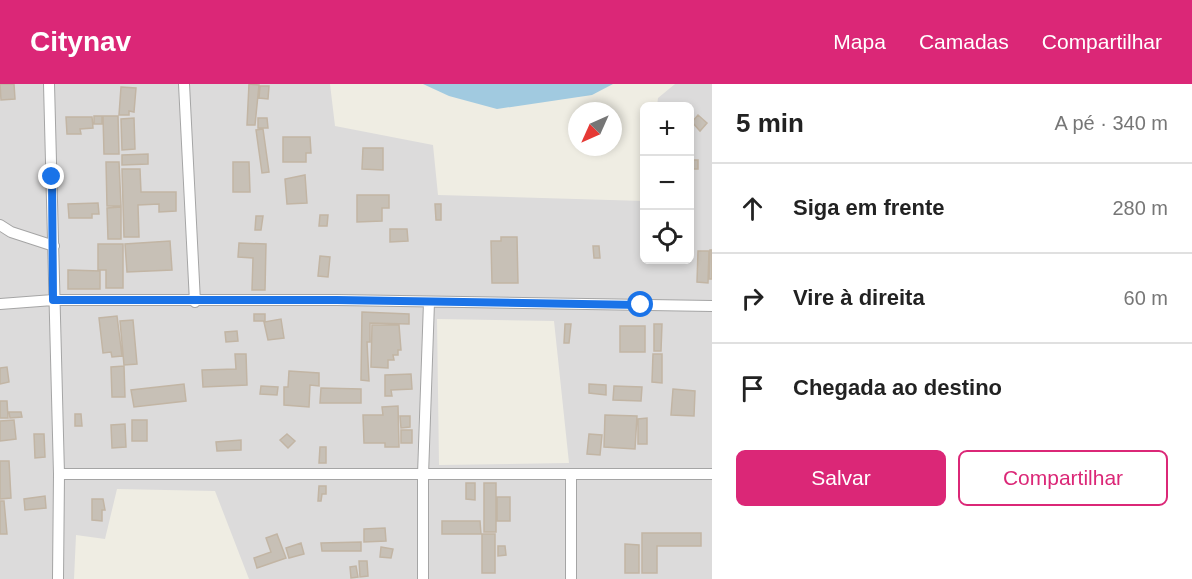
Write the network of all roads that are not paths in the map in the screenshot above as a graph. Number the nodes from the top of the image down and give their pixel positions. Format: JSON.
{"nodes":[{"id":1,"x":49,"y":84,"type":"edge"},
{"id":2,"x":184,"y":84,"type":"edge"},
{"id":3,"x":0,"y":225,"type":"edge"},
{"id":4,"x":54,"y":246,"type":"junction"},
{"id":5,"x":53,"y":300,"type":"junction"},
{"id":6,"x":195,"y":302,"type":"junction"},
{"id":7,"x":429,"y":302,"type":"junction"},
{"id":8,"x":0,"y":304,"type":"edge"},
{"id":9,"x":712,"y":306,"type":"edge"},
{"id":10,"x":59,"y":474,"type":"junction"},
{"id":11,"x":571,"y":474,"type":"junction"},
{"id":12,"x":712,"y":474,"type":"edge"},
{"id":13,"x":423,"y":475,"type":"junction"},
{"id":14,"x":58,"y":579,"type":"edge"},
{"id":15,"x":423,"y":579,"type":"edge"},
{"id":16,"x":571,"y":579,"type":"edge"}],
"edges":[{"from":1,"to":4,"type":"street"},
{"from":2,"to":6,"type":"street"},
{"from":3,"to":4,"type":"street"},
{"from":4,"to":5,"type":"street"},
{"from":5,"to":6,"type":"street"},
{"from":5,"to":8,"type":"street"},
{"from":5,"to":10,"type":"street"},
{"from":6,"to":7,"type":"street"},
{"from":7,"to":9,"type":"street"},
{"from":7,"to":13,"type":"street"},
{"from":10,"to":13,"type":"street"},
{"from":10,"to":14,"type":"street"},
{"from":11,"to":12,"type":"street"},
{"from":11,"to":13,"type":"street"},
{"from":11,"to":16,"type":"street"},
{"from":13,"to":15,"type":"street"}]}
